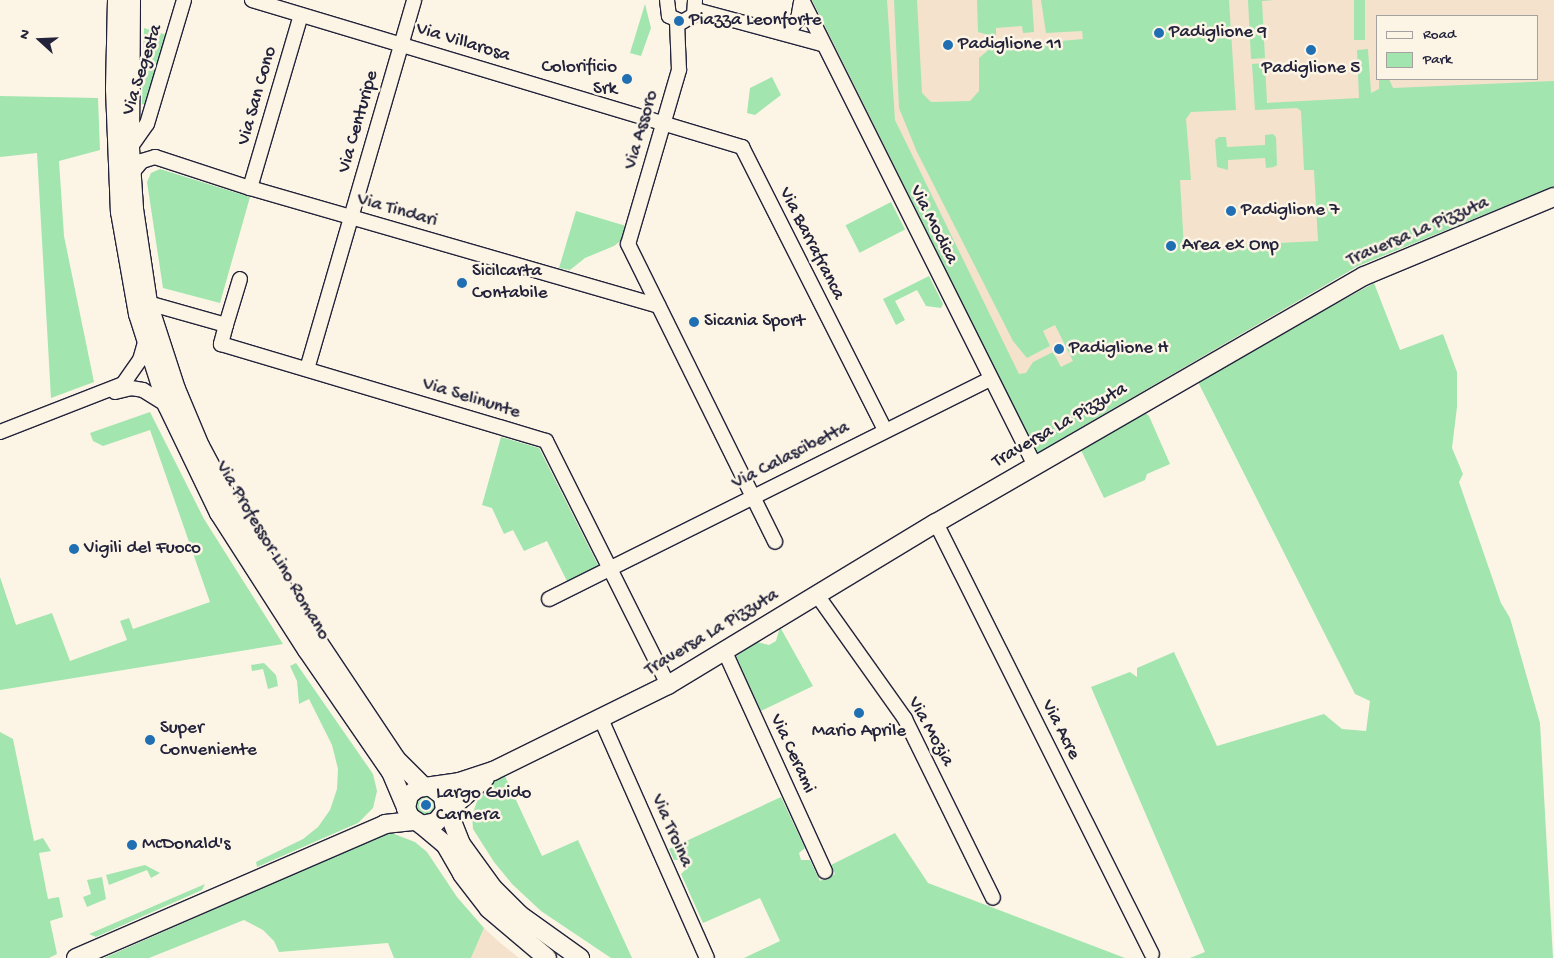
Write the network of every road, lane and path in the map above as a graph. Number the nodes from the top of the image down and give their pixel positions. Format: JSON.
{"nodes":[{"id":1,"x":117,"y":0,"type":"edge"},
{"id":2,"x":131,"y":0,"type":"edge"},
{"id":3,"x":184,"y":0,"type":"edge"},
{"id":4,"x":252,"y":0,"type":"edge"},
{"id":5,"x":414,"y":0,"type":"edge"},
{"id":6,"x":665,"y":0,"type":"edge"},
{"id":7,"x":801,"y":1,"type":"edge"},
{"id":8,"x":695,"y":5,"type":"edge"},
{"id":9,"x":301,"y":14,"type":"junction"},
{"id":10,"x":677,"y":22,"type":"junction"},
{"id":11,"x":787,"y":34,"type":"junction"},
{"id":12,"x":401,"y":44,"type":"junction"},
{"id":13,"x":822,"y":44,"type":"junction"},
{"id":14,"x":663,"y":122,"type":"junction"},
{"id":15,"x":130,"y":148,"type":"junction"},
{"id":16,"x":131,"y":174,"type":"junction"},
{"id":17,"x":250,"y":188,"type":"junction"},
{"id":18,"x":1554,"y":197,"type":"edge"},
{"id":19,"x":351,"y":217,"type":"junction"},
{"id":20,"x":240,"y":279,"type":"dead end"},
{"id":21,"x":148,"y":303,"type":"junction"},
{"id":22,"x":658,"y":306,"type":"junction"},
{"id":23,"x":226,"y":325,"type":"junction"},
{"id":24,"x":146,"y":342,"type":"junction"},
{"id":25,"x":307,"y":369,"type":"junction"},
{"id":26,"x":989,"y":380,"type":"junction"},
{"id":27,"x":97,"y":397,"type":"junction"},
{"id":28,"x":167,"y":405,"type":"junction"},
{"id":29,"x":885,"y":430,"type":"junction"},
{"id":30,"x":0,"y":432,"type":"edge"},
{"id":31,"x":1035,"y":466,"type":"junction"},
{"id":32,"x":752,"y":496,"type":"junction"},
{"id":33,"x":936,"y":523,"type":"junction"},
{"id":34,"x":775,"y":542,"type":"dead end"},
{"id":35,"x":610,"y":569,"type":"junction"},
{"id":36,"x":817,"y":595,"type":"junction"},
{"id":37,"x":549,"y":599,"type":"dead end"},
{"id":38,"x":725,"y":652,"type":"junction"},
{"id":39,"x":668,"y":685,"type":"junction"},
{"id":40,"x":601,"y":719,"type":"junction"},
{"id":41,"x":493,"y":772,"type":"junction"},
{"id":42,"x":416,"y":803,"type":"junction"},
{"id":43,"x":445,"y":810,"type":"junction"},
{"id":44,"x":825,"y":871,"type":"dead end"},
{"id":45,"x":993,"y":898,"type":"dead end"},
{"id":46,"x":1152,"y":954,"type":"dead end"},
{"id":47,"x":76,"y":958,"type":"edge"},
{"id":48,"x":548,"y":958,"type":"edge"},
{"id":49,"x":580,"y":958,"type":"edge"},
{"id":50,"x":707,"y":958,"type":"edge"}],
"edges":[{"from":1,"to":24,"type":"street","name":"Via Professor Lino Romano"},
{"from":2,"to":15,"type":"street","name":"Via Professor Lino Romano"},
{"from":3,"to":15,"type":"street","name":"Via Segesta"},
{"from":4,"to":9,"type":"street","name":"Via Villarosa"},
{"from":5,"to":12,"type":"street","name":"Via Centuripe"},
{"from":6,"to":10,"type":"street"},
{"from":7,"to":11,"type":"street"},
{"from":7,"to":13,"type":"street","name":"Via Modica"},
{"from":8,"to":10,"type":"street"},
{"from":8,"to":11,"type":"street"},
{"from":9,"to":12,"type":"street","name":"Via Villarosa"},
{"from":9,"to":17,"type":"street","name":"Via San Cono"},
{"from":10,"to":14,"type":"street","name":"Via Assoro"},
{"from":11,"to":13,"type":"street"},
{"from":12,"to":14,"type":"street","name":"Via Villarosa"},
{"from":12,"to":19,"type":"street","name":"Via Centuripe"},
{"from":13,"to":26,"type":"street","name":"Via Modica"},
{"from":14,"to":22,"type":"street","name":"Via Assoro"},
{"from":14,"to":29,"type":"street","name":"Via Barrafranca"},
{"from":15,"to":16,"type":"street","name":"Via Professor Lino Romano"},
{"from":16,"to":17,"type":"street","name":"Via Tindari"},
{"from":16,"to":21,"type":"street","name":"Via Professor Lino Romano"},
{"from":17,"to":19,"type":"street","name":"Via Tindari"},
{"from":18,"to":31,"type":"street","name":"Traversa La Pizzuta"},
{"from":19,"to":22,"type":"street","name":"Via Tindari"},
{"from":19,"to":25,"type":"street","name":"Via Centuripe"},
{"from":20,"to":23,"type":"street"},
{"from":21,"to":23,"type":"street"},
{"from":21,"to":42,"type":"street","name":"Via Professor Lino Romano"},
{"from":22,"to":32,"type":"street","name":"Via Assoro"},
{"from":23,"to":25,"type":"street","name":"Via Selinunte"},
{"from":24,"to":27,"type":"street"},
{"from":24,"to":28,"type":"street","name":"Via Professor Lino Romano"},
{"from":25,"to":35,"type":"street","name":"Via Selinunte"},
{"from":26,"to":29,"type":"street","name":"Via Calascibetta"},
{"from":26,"to":31,"type":"street","name":"Via Modica"},
{"from":27,"to":28,"type":"street"},
{"from":27,"to":30,"type":"street"},
{"from":28,"to":42,"type":"street","name":"Via Professor Lino Romano"},
{"from":29,"to":32,"type":"street","name":"Via Calascibetta"},
{"from":31,"to":33,"type":"street","name":"Traversa La Pizzuta"},
{"from":32,"to":34,"type":"street","name":"Via Assoro"},
{"from":32,"to":35,"type":"street","name":"Via Calascibetta"},
{"from":33,"to":36,"type":"street","name":"Traversa La Pizzuta"},
{"from":33,"to":46,"type":"street","name":"Via Acre"},
{"from":35,"to":37,"type":"street","name":"Via Calascibetta"},
{"from":35,"to":39,"type":"street","name":"Via Selinunte"},
{"from":36,"to":38,"type":"street","name":"Traversa La Pizzuta"},
{"from":36,"to":45,"type":"street","name":"Via Mozia"},
{"from":38,"to":39,"type":"street","name":"Traversa La Pizzuta"},
{"from":38,"to":44,"type":"street","name":"Via Cerami"},
{"from":39,"to":40,"type":"street","name":"Traversa La Pizzuta"},
{"from":40,"to":41,"type":"street","name":"Traversa La Pizzuta"},
{"from":40,"to":50,"type":"street","name":"Via Troina"},
{"from":41,"to":42,"type":"street"},
{"from":41,"to":43,"type":"street"},
{"from":42,"to":43,"type":"street"},
{"from":42,"to":43,"type":"street"},
{"from":42,"to":47,"type":"street"},
{"from":42,"to":48,"type":"street"},
{"from":43,"to":49,"type":"street"}]}
